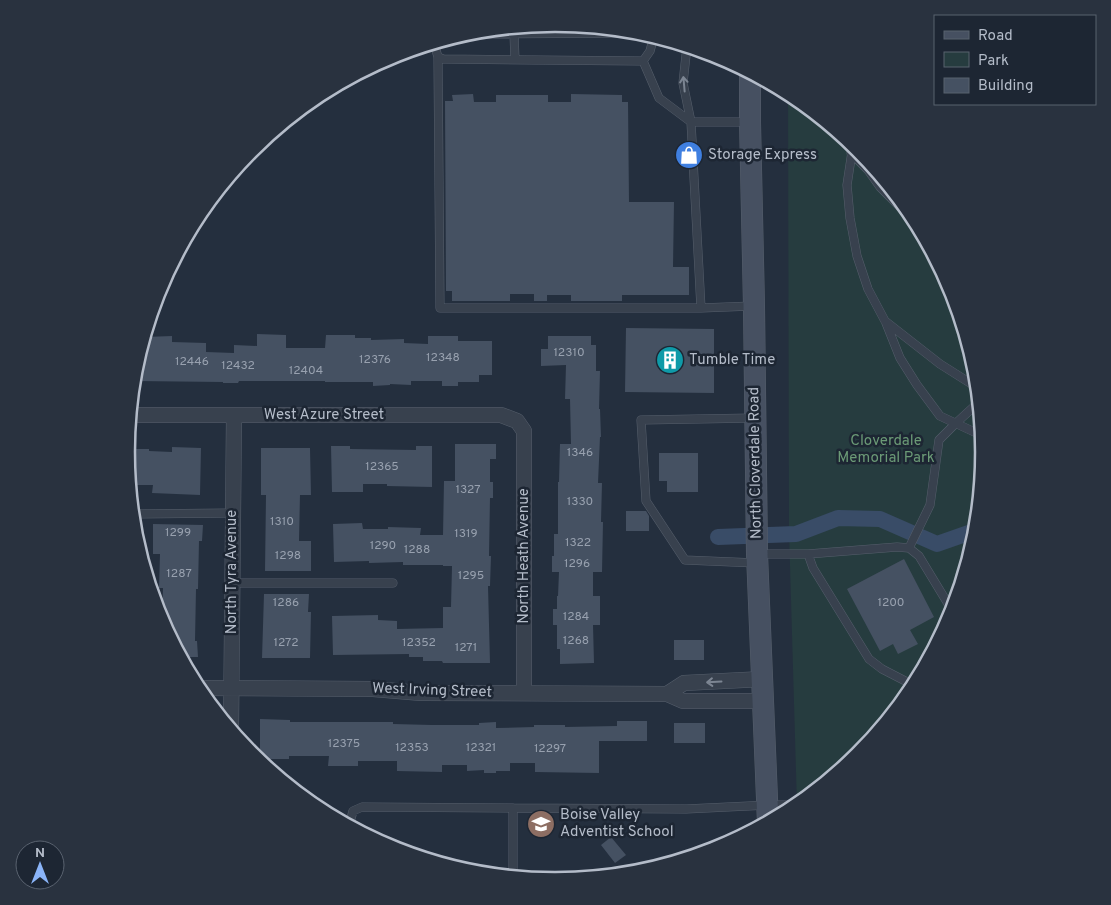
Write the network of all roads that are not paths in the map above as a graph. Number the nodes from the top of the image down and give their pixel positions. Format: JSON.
{"nodes":[{"id":1,"x":587,"y":33,"type":"edge"},
{"id":2,"x":514,"y":34,"type":"edge"},
{"id":3,"x":519,"y":34,"type":"edge"},
{"id":4,"x":652,"y":44,"type":"edge"},
{"id":5,"x":436,"y":50,"type":"edge"},
{"id":6,"x":686,"y":54,"type":"edge"},
{"id":7,"x":438,"y":57,"type":"junction"},
{"id":8,"x":515,"y":60,"type":"junction"},
{"id":9,"x":643,"y":61,"type":"junction"},
{"id":10,"x":750,"y":81,"type":"edge"},
{"id":11,"x":691,"y":122,"type":"junction"},
{"id":12,"x":750,"y":122,"type":"junction"},
{"id":13,"x":851,"y":155,"type":"edge"},
{"id":14,"x":754,"y":306,"type":"junction"},
{"id":15,"x":701,"y":308,"type":"junction"},
{"id":16,"x":885,"y":321,"type":"junction"},
{"id":17,"x":969,"y":382,"type":"edge"},
{"id":18,"x":973,"y":407,"type":"edge"},
{"id":19,"x":137,"y":415,"type":"edge"},
{"id":20,"x":234,"y":415,"type":"junction"},
{"id":21,"x":756,"y":418,"type":"junction"},
{"id":22,"x":517,"y":421,"type":"joint"},
{"id":23,"x":955,"y":424,"type":"junction"},
{"id":24,"x":975,"y":433,"type":"edge"},
{"id":25,"x":233,"y":513,"type":"junction"},
{"id":26,"x":140,"y":514,"type":"edge"},
{"id":27,"x":909,"y":548,"type":"junction"},
{"id":28,"x":808,"y":554,"type":"junction"},
{"id":29,"x":757,"y":559,"type":"junction"},
{"id":30,"x":232,"y":583,"type":"junction"},
{"id":31,"x":393,"y":583,"type":"dead end"},
{"id":32,"x":948,"y":603,"type":"edge"},
{"id":33,"x":763,"y":679,"type":"junction"},
{"id":34,"x":907,"y":682,"type":"edge"},
{"id":35,"x":207,"y":688,"type":"edge"},
{"id":36,"x":232,"y":688,"type":"junction"},
{"id":37,"x":524,"y":693,"type":"junction"},
{"id":38,"x":667,"y":694,"type":"junction"},
{"id":39,"x":764,"y":701,"type":"junction"},
{"id":40,"x":231,"y":719,"type":"edge"},
{"id":41,"x":513,"y":808,"type":"junction"},
{"id":42,"x":768,"y":814,"type":"edge"},
{"id":43,"x":350,"y":819,"type":"edge"},
{"id":44,"x":513,"y":870,"type":"edge"}],
"edges":[{"from":1,"to":3,"type":"lane"},
{"from":2,"to":8,"type":"lane"},
{"from":4,"to":9,"type":"lane"},
{"from":5,"to":7,"type":"lane"},
{"from":11,"to":6,"type":"lane","one_way":true},
{"from":7,"to":8,"type":"lane"},
{"from":7,"to":15,"type":"lane"},
{"from":8,"to":9,"type":"lane"},
{"from":9,"to":11,"type":"lane"},
{"from":10,"to":12,"type":"main road","name":"North Cloverdale Road"},
{"from":11,"to":12,"type":"lane"},
{"from":11,"to":15,"type":"lane"},
{"from":12,"to":14,"type":"main road","name":"North Cloverdale Road"},
{"from":13,"to":16,"type":"lane"},
{"from":14,"to":15,"type":"lane"},
{"from":14,"to":21,"type":"main road","name":"North Cloverdale Road"},
{"from":16,"to":17,"type":"lane"},
{"from":16,"to":23,"type":"lane"},
{"from":18,"to":23,"type":"lane"},
{"from":19,"to":20,"type":"street","name":"West Azure Street"},
{"from":20,"to":22,"type":"street","name":"West Azure Street"},
{"from":20,"to":25,"type":"street","name":"North Tyra Avenue"},
{"from":21,"to":29,"type":"main road","name":"North Cloverdale Road"},
{"from":21,"to":29,"type":"lane"},
{"from":22,"to":37,"type":"street","name":"North Heath Avenue"},
{"from":23,"to":24,"type":"lane"},
{"from":23,"to":27,"type":"lane"},
{"from":25,"to":26,"type":"lane"},
{"from":25,"to":30,"type":"street","name":"North Tyra Avenue"},
{"from":27,"to":28,"type":"lane"},
{"from":27,"to":32,"type":"lane"},
{"from":28,"to":29,"type":"lane"},
{"from":28,"to":34,"type":"lane"},
{"from":29,"to":33,"type":"main road","name":"North Cloverdale Road"},
{"from":30,"to":31,"type":"lane"},
{"from":30,"to":36,"type":"street","name":"North Tyra Avenue"},
{"from":33,"to":38,"type":"street","name":"West Irving Street","one_way":true},
{"from":33,"to":39,"type":"main road","name":"North Cloverdale Road"},
{"from":35,"to":36,"type":"street","name":"West Irving Street"},
{"from":36,"to":37,"type":"street","name":"West Irving Street"},
{"from":36,"to":40,"type":"street","name":"North Tyra Avenue"},
{"from":37,"to":38,"type":"street","name":"West Irving Street"},
{"from":38,"to":39,"type":"street","name":"West Irving Street"},
{"from":39,"to":42,"type":"main road","name":"North Cloverdale Road"},
{"from":41,"to":42,"type":"lane"},
{"from":41,"to":43,"type":"lane"},
{"from":41,"to":44,"type":"lane"}]}
